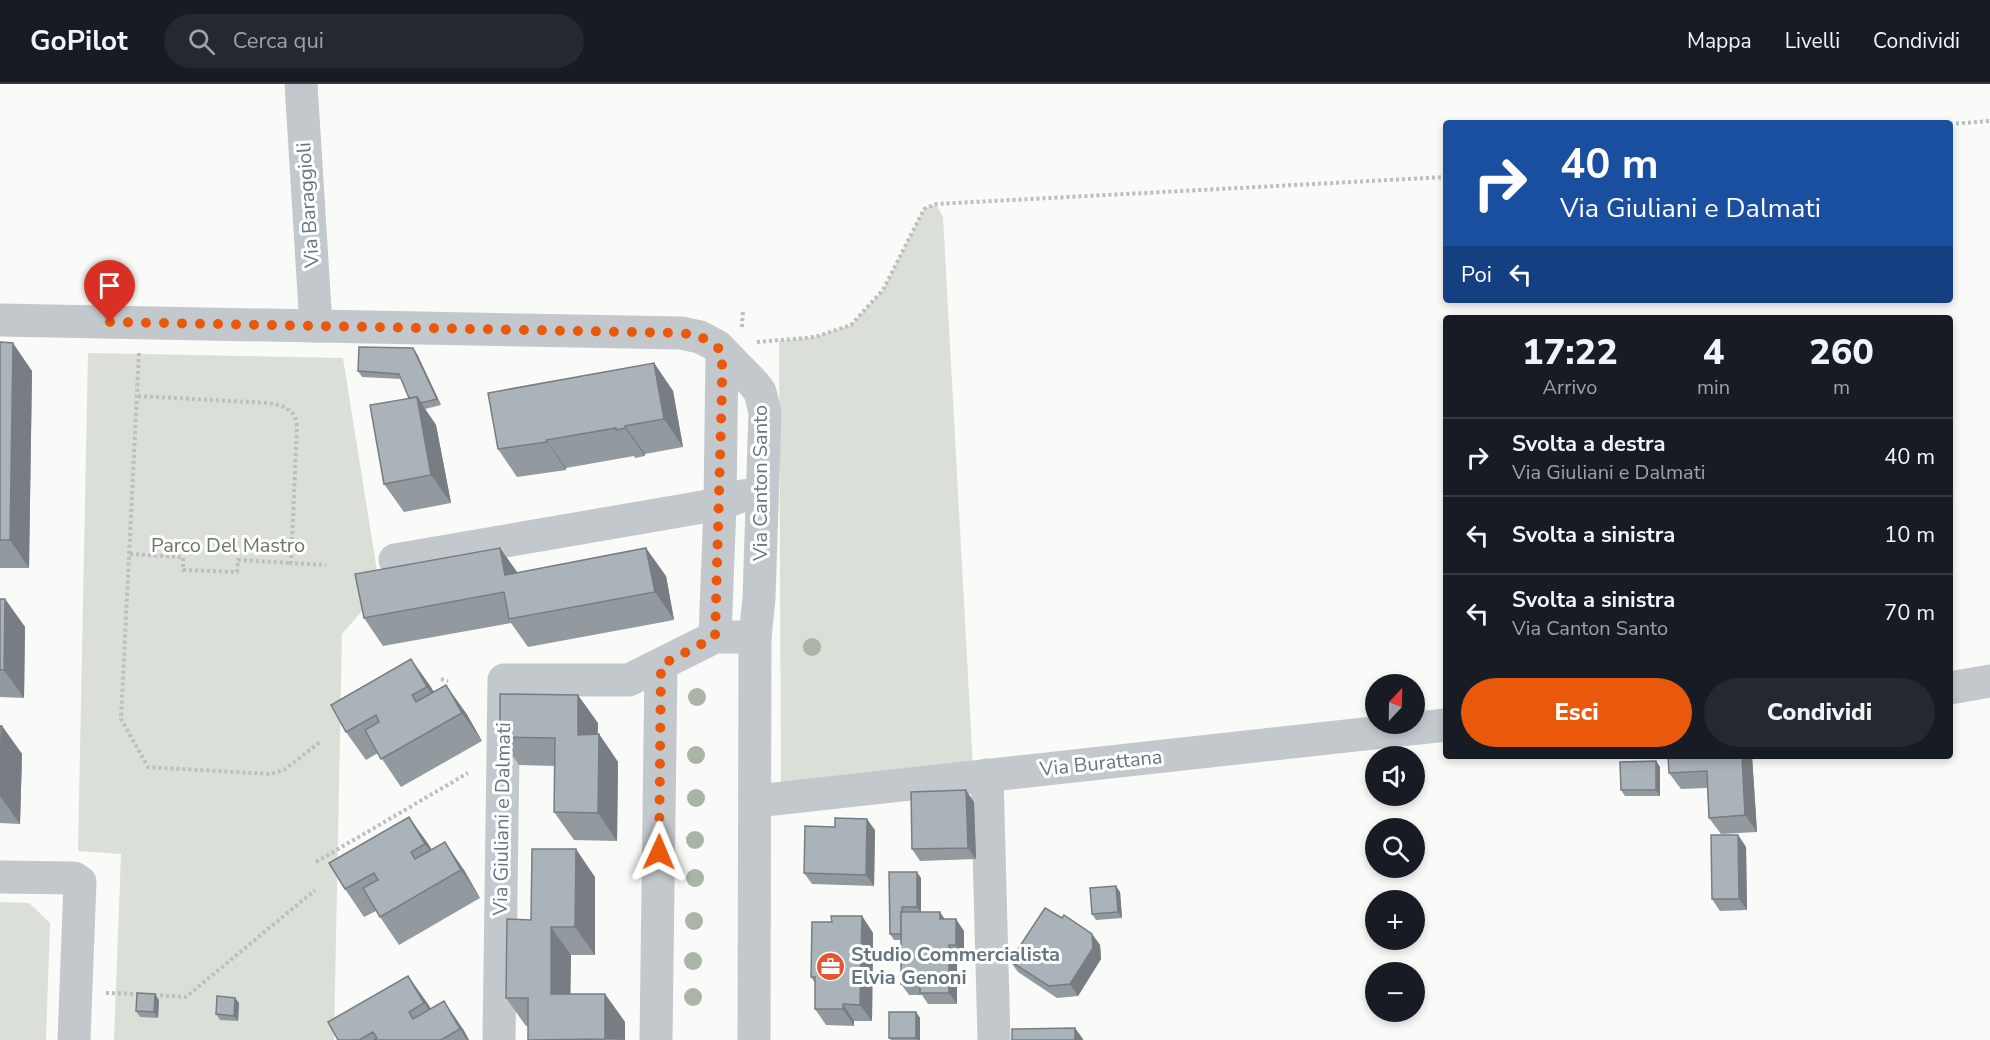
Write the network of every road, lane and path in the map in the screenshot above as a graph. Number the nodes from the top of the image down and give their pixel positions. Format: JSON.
{"nodes":[{"id":1,"x":301,"y":84,"type":"edge"},
{"id":2,"x":1990,"y":121,"type":"edge"},
{"id":3,"x":1953,"y":123,"type":"edge"},
{"id":4,"x":1443,"y":177,"type":"edge"},
{"id":5,"x":0,"y":320,"type":"edge"},
{"id":6,"x":316,"y":326,"type":"junction"},
{"id":7,"x":139,"y":345,"type":"dead end"},
{"id":8,"x":722,"y":352,"type":"junction"},
{"id":9,"x":138,"y":396,"type":"junction"},
{"id":10,"x":762,"y":503,"type":"junction"},
{"id":11,"x":720,"y":504,"type":"junction"},
{"id":12,"x":130,"y":554,"type":"junction"},
{"id":13,"x":395,"y":560,"type":"dead end"},
{"id":14,"x":291,"y":563,"type":"junction"},
{"id":15,"x":327,"y":565,"type":"dead end"},
{"id":16,"x":715,"y":637,"type":"junction"},
{"id":17,"x":755,"y":637,"type":"junction"},
{"id":18,"x":661,"y":665,"type":"junction"},
{"id":19,"x":441,"y":679,"type":"dead end"},
{"id":20,"x":448,"y":681,"type":"dead end"},
{"id":21,"x":1990,"y":681,"type":"edge"},
{"id":22,"x":1953,"y":687,"type":"edge"},
{"id":23,"x":1443,"y":725,"type":"edge"},
{"id":24,"x":320,"y":742,"type":"dead end"},
{"id":25,"x":468,"y":773,"type":"dead end"},
{"id":26,"x":987,"y":775,"type":"junction"},
{"id":27,"x":756,"y":801,"type":"junction"},
{"id":28,"x":316,"y":862,"type":"dead end"},
{"id":29,"x":0,"y":877,"type":"edge"},
{"id":30,"x":315,"y":890,"type":"dead end"},
{"id":31,"x":110,"y":993,"type":"dead end"},
{"id":32,"x":142,"y":995,"type":"edge"},
{"id":33,"x":153,"y":995,"type":"edge"},
{"id":34,"x":74,"y":1040,"type":"edge"},
{"id":35,"x":498,"y":1040,"type":"edge"},
{"id":36,"x":656,"y":1040,"type":"edge"},
{"id":37,"x":754,"y":1040,"type":"edge"},
{"id":38,"x":994,"y":1040,"type":"edge"}],
"edges":[{"from":1,"to":6,"type":"street","name":"Via Baraggioli"},
{"from":2,"to":3,"type":"path"},
{"from":4,"to":8,"type":"path"},
{"from":5,"to":6,"type":"street","name":"Via Canton Santo"},
{"from":6,"to":8,"type":"street","name":"Via Canton Santo"},
{"from":7,"to":9,"type":"path"},
{"from":8,"to":10,"type":"street","name":"Via Canton Santo"},
{"from":8,"to":11,"type":"street"},
{"from":9,"to":12,"type":"path"},
{"from":9,"to":14,"type":"path"},
{"from":10,"to":11,"type":"street"},
{"from":10,"to":17,"type":"street","name":"Via Canton Santo"},
{"from":11,"to":13,"type":"street"},
{"from":11,"to":16,"type":"street"},
{"from":12,"to":14,"type":"path"},
{"from":12,"to":24,"type":"path"},
{"from":14,"to":15,"type":"path"},
{"from":16,"to":17,"type":"street","name":"Via Giuliani e Dalmati"},
{"from":16,"to":18,"type":"street","name":"Via Giuliani e Dalmati"},
{"from":17,"to":27,"type":"street"},
{"from":18,"to":35,"type":"street","name":"Via Giuliani e Dalmati"},
{"from":18,"to":36,"type":"street"},
{"from":19,"to":20,"type":"path"},
{"from":21,"to":22,"type":"street"},
{"from":23,"to":26,"type":"street","name":"Via Burattana"},
{"from":25,"to":28,"type":"path"},
{"from":26,"to":27,"type":"street","name":"Via Burattana"},
{"from":26,"to":38,"type":"street"},
{"from":27,"to":37,"type":"street"},
{"from":29,"to":34,"type":"street"},
{"from":30,"to":33,"type":"path"},
{"from":31,"to":32,"type":"path"}]}
